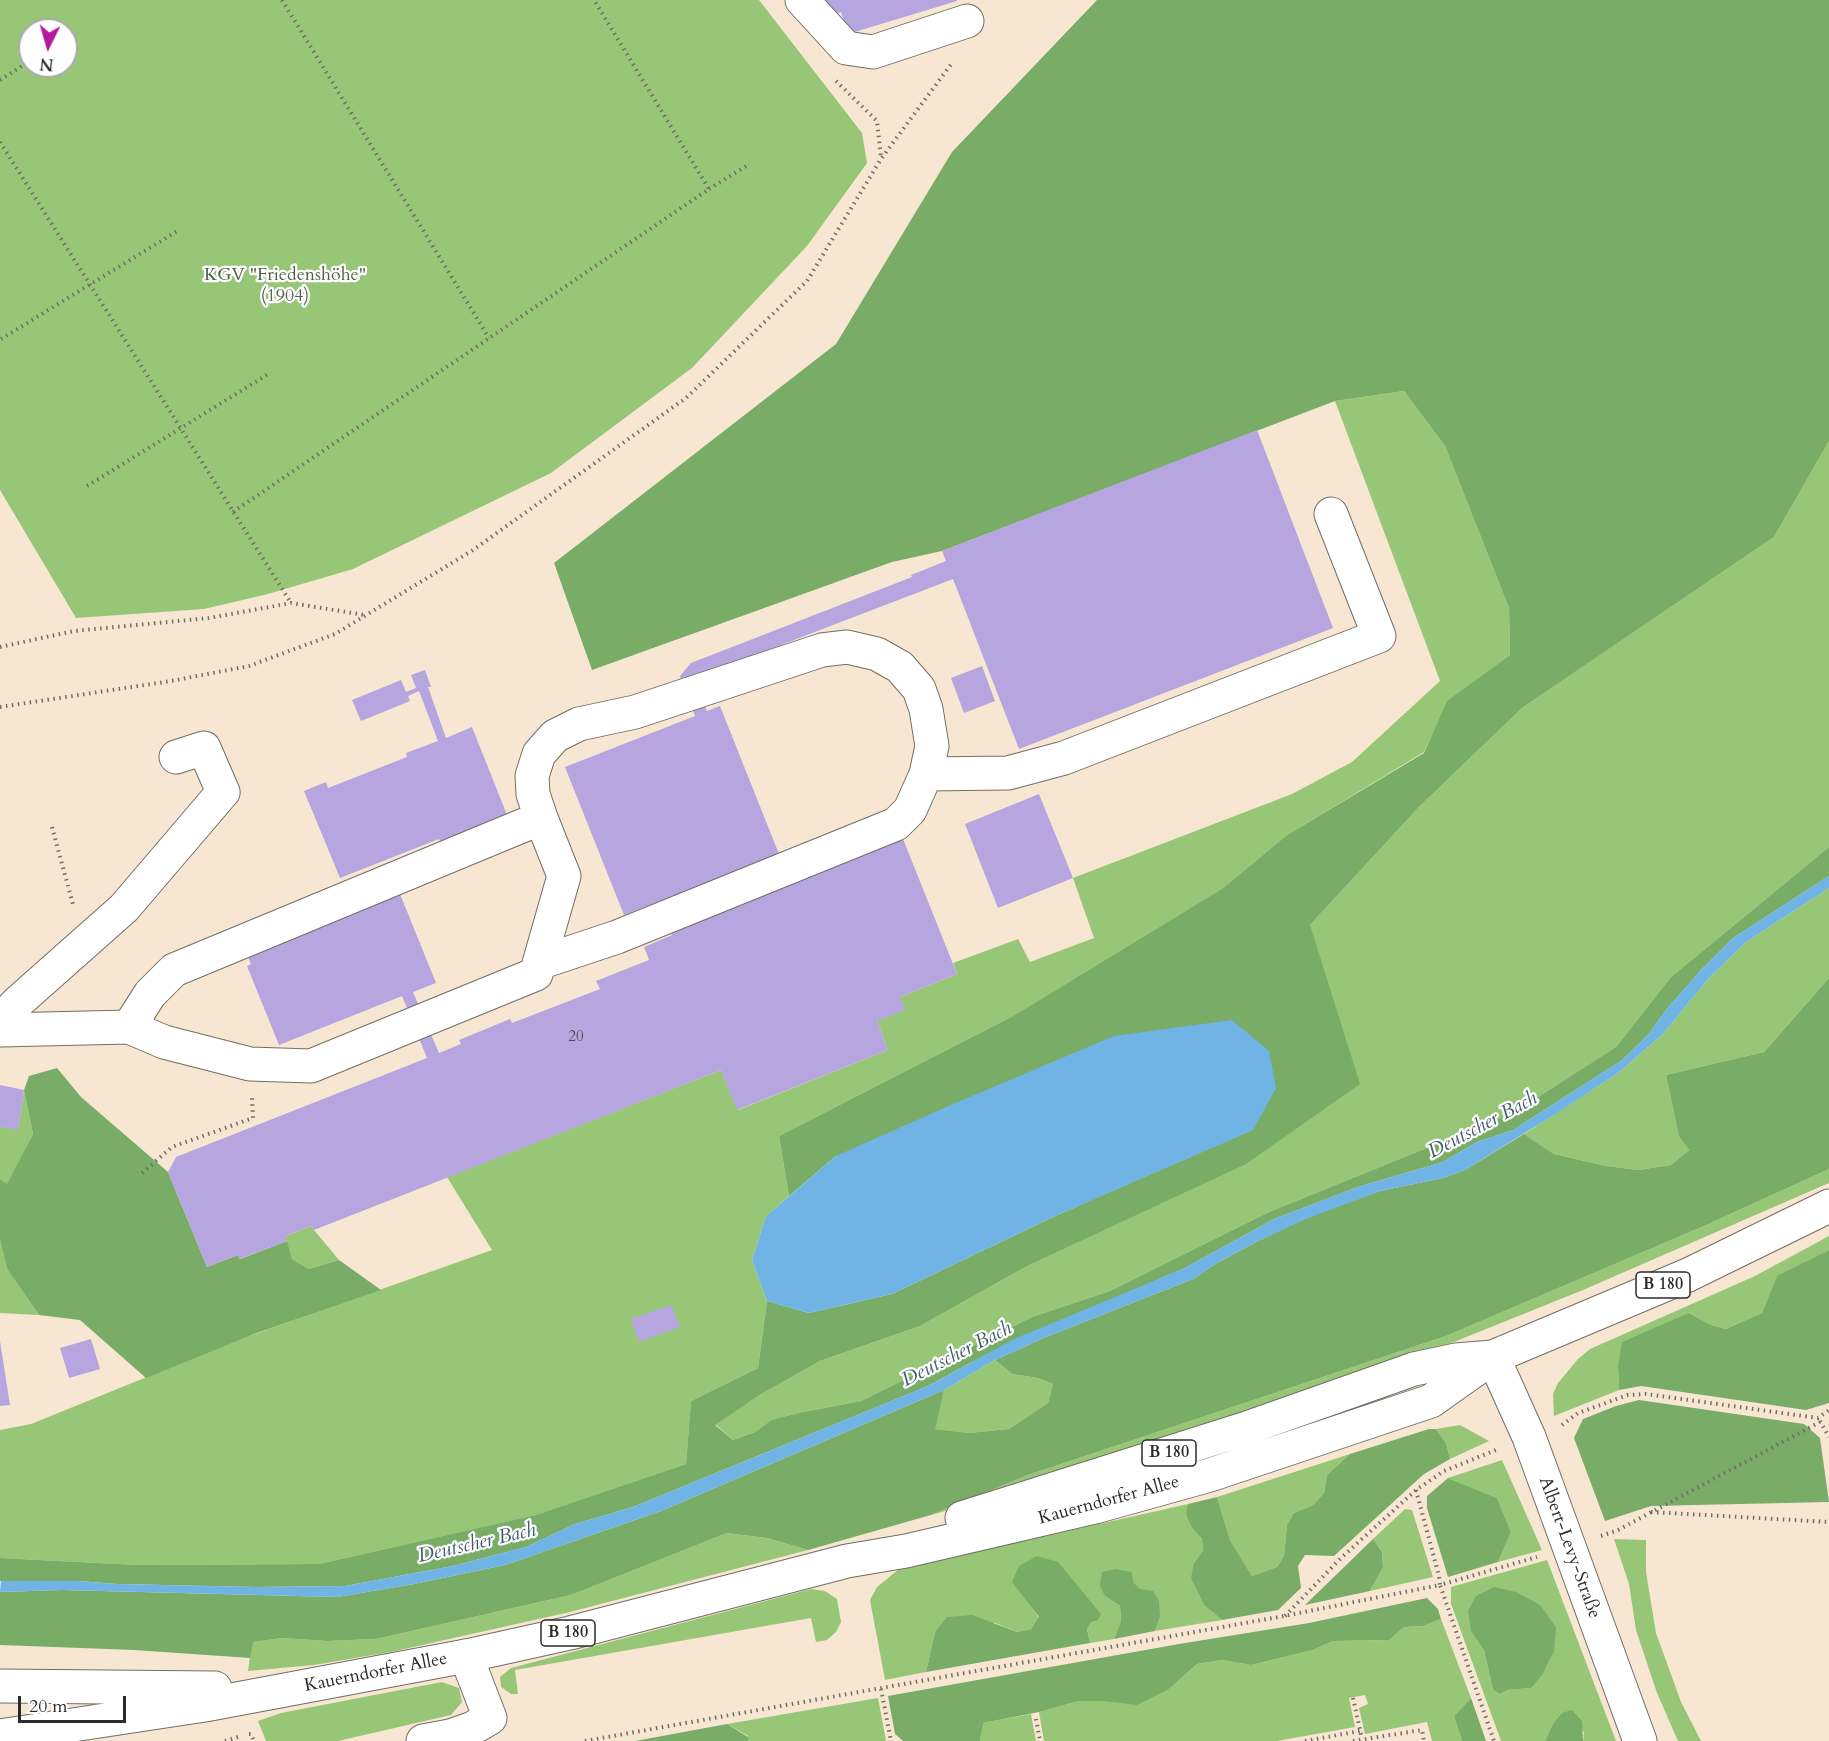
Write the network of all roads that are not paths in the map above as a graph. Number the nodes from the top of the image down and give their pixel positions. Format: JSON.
{"nodes":[{"id":1,"x":802,"y":0,"type":"edge"},
{"id":2,"x":968,"y":21,"type":"dead end"},
{"id":3,"x":1331,"y":514,"type":"dead end"},
{"id":4,"x":176,"y":757,"type":"dead end"},
{"id":5,"x":926,"y":774,"type":"junction"},
{"id":6,"x":541,"y":818,"type":"junction"},
{"id":7,"x":539,"y":963,"type":"junction"},
{"id":8,"x":0,"y":1021,"type":"edge"},
{"id":9,"x":129,"y":1027,"type":"junction"},
{"id":10,"x":0,"y":1030,"type":"edge"},
{"id":11,"x":1829,"y":1206,"type":"edge"},
{"id":12,"x":1493,"y":1357,"type":"junction"},
{"id":13,"x":466,"y":1656,"type":"junction"},
{"id":14,"x":0,"y":1686,"type":"edge"},
{"id":15,"x":285,"y":1689,"type":"junction"},
{"id":16,"x":0,"y":1736,"type":"edge"},
{"id":17,"x":423,"y":1741,"type":"edge"},
{"id":18,"x":1640,"y":1741,"type":"edge"}],
"edges":[{"from":1,"to":2,"type":"main road"},
{"from":3,"to":5,"type":"main road"},
{"from":4,"to":8,"type":"main road"},
{"from":5,"to":6,"type":"main road"},
{"from":5,"to":7,"type":"main road"},
{"from":6,"to":7,"type":"main road"},
{"from":6,"to":9,"type":"main road"},
{"from":7,"to":9,"type":"main road"},
{"from":9,"to":10,"type":"main road"},
{"from":11,"to":12,"type":"main road","name":"Kauerndorfer Allee","number":"B 180"},
{"from":12,"to":13,"type":"main road","name":"Kauerndorfer Allee","number":"B 180"},
{"from":12,"to":18,"type":"main road","name":"Albert-Levy-Straße"},
{"from":13,"to":15,"type":"main road","name":"Kauerndorfer Allee","number":"B 180"},
{"from":13,"to":17,"type":"main road","name":"Kauerndorfer Allee"},
{"from":14,"to":15,"type":"main road","name":"Kauerndorfer Allee","number":"B 180"},
{"from":15,"to":16,"type":"main road","name":"Kauerndorfer Allee","number":"B 180"}]}
